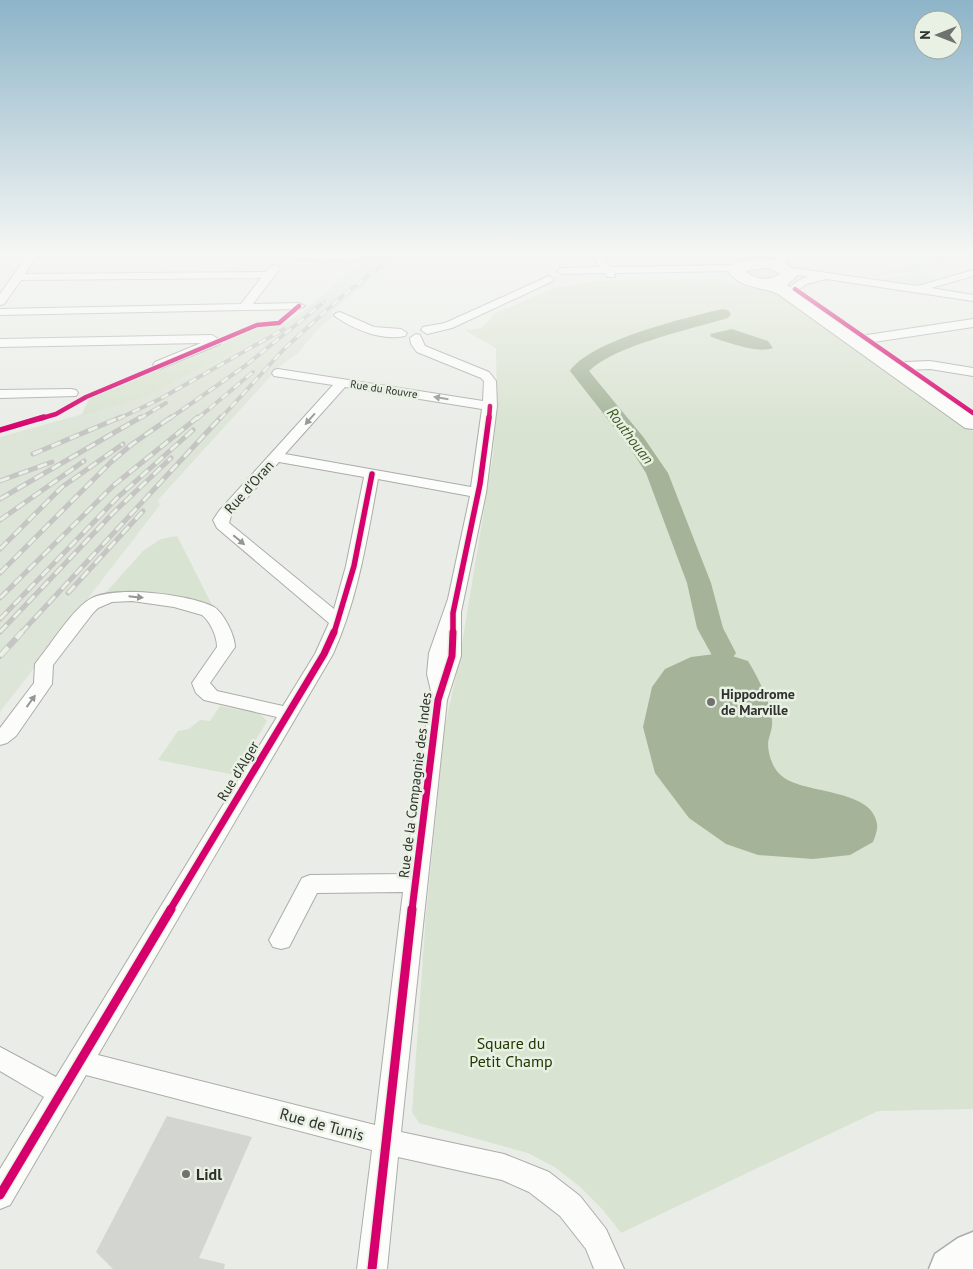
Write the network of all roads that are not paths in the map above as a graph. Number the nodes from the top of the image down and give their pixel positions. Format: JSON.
{"nodes":[{"id":1,"x":478,"y":312,"type":"edge"},
{"id":2,"x":816,"y":312,"type":"edge"},
{"id":3,"x":832,"y":312,"type":"edge"},
{"id":4,"x":340,"y":315,"type":"dead end"},
{"id":5,"x":973,"y":323,"type":"edge"},
{"id":6,"x":949,"y":327,"type":"junction"},
{"id":7,"x":428,"y":330,"type":"junction"},
{"id":8,"x":401,"y":333,"type":"junction"},
{"id":9,"x":973,"y":333,"type":"edge"},
{"id":10,"x":416,"y":338,"type":"junction"},
{"id":11,"x":868,"y":340,"type":"junction"},
{"id":12,"x":0,"y":343,"type":"edge"},
{"id":13,"x":159,"y":365,"type":"dead end"},
{"id":14,"x":905,"y":366,"type":"junction"},
{"id":15,"x":973,"y":372,"type":"edge"},
{"id":16,"x":278,"y":373,"type":"dead end"},
{"id":17,"x":342,"y":382,"type":"junction"},
{"id":18,"x":71,"y":393,"type":"dead end"},
{"id":19,"x":0,"y":394,"type":"edge"},
{"id":20,"x":490,"y":406,"type":"junction"},
{"id":21,"x":973,"y":413,"type":"edge"},
{"id":22,"x":973,"y":423,"type":"edge"},
{"id":23,"x":276,"y":457,"type":"junction"},
{"id":24,"x":372,"y":474,"type":"junction"},
{"id":25,"x":479,"y":493,"type":"junction"},
{"id":26,"x":337,"y":621,"type":"junction"},
{"id":27,"x":288,"y":713,"type":"junction"},
{"id":28,"x":0,"y":738,"type":"edge"},
{"id":29,"x":415,"y":883,"type":"junction"},
{"id":30,"x":281,"y":940,"type":"dead end"},
{"id":31,"x":0,"y":1058,"type":"edge"},
{"id":32,"x":81,"y":1062,"type":"junction"},
{"id":33,"x":61,"y":1093,"type":"junction"},
{"id":34,"x":388,"y":1141,"type":"junction"},
{"id":35,"x":0,"y":1195,"type":"edge"},
{"id":36,"x":973,"y":1253,"type":"edge"},
{"id":37,"x":372,"y":1269,"type":"edge"},
{"id":38,"x":609,"y":1269,"type":"edge"},
{"id":39,"x":950,"y":1269,"type":"edge"}],
"edges":[{"from":1,"to":7,"type":"street"},
{"from":2,"to":22,"type":"main road"},
{"from":3,"to":11,"type":"main road"},
{"from":4,"to":8,"type":"street"},
{"from":5,"to":6,"type":"street"},
{"from":6,"to":9,"type":"street"},
{"from":6,"to":11,"type":"street"},
{"from":7,"to":8,"type":"street"},
{"from":7,"to":10,"type":"street"},
{"from":8,"to":10,"type":"street"},
{"from":10,"to":20,"type":"street","name":"Rue de la Compagnie des Indes"},
{"from":11,"to":14,"type":"main road"},
{"from":12,"to":13,"type":"street"},
{"from":14,"to":15,"type":"street"},
{"from":14,"to":21,"type":"main road"},
{"from":16,"to":17,"type":"street","name":"Rue du Rouvre"},
{"from":20,"to":17,"type":"street","name":"Rue du Rouvre","one_way":true},
{"from":17,"to":23,"type":"street","name":"Rue d'Oran","one_way":true},
{"from":18,"to":19,"type":"street"},
{"from":20,"to":25,"type":"street","name":"Rue de la Compagnie des Indes"},
{"from":23,"to":24,"type":"street"},
{"from":23,"to":26,"type":"street","name":"Rue d'Oran","one_way":true},
{"from":24,"to":25,"type":"street"},
{"from":24,"to":26,"type":"street","name":"Rue d'Alger"},
{"from":25,"to":29,"type":"street","name":"Rue de la Compagnie des Indes"},
{"from":26,"to":27,"type":"street","name":"Rue d'Alger"},
{"from":28,"to":27,"type":"street","one_way":true},
{"from":27,"to":32,"type":"street","name":"Rue d'Alger"},
{"from":29,"to":30,"type":"street"},
{"from":29,"to":34,"type":"street","name":"Rue de la Compagnie des Indes"},
{"from":31,"to":33,"type":"street"},
{"from":32,"to":33,"type":"street","name":"Rue d'Alger"},
{"from":32,"to":34,"type":"street","name":"Rue de Tunis"},
{"from":33,"to":35,"type":"street","name":"Rue d'Alger"},
{"from":34,"to":37,"type":"street","name":"Rue de la Compagnie des Indes"},
{"from":34,"to":38,"type":"street","name":"Rue de Tunis"},
{"from":36,"to":39,"type":"street"}]}
